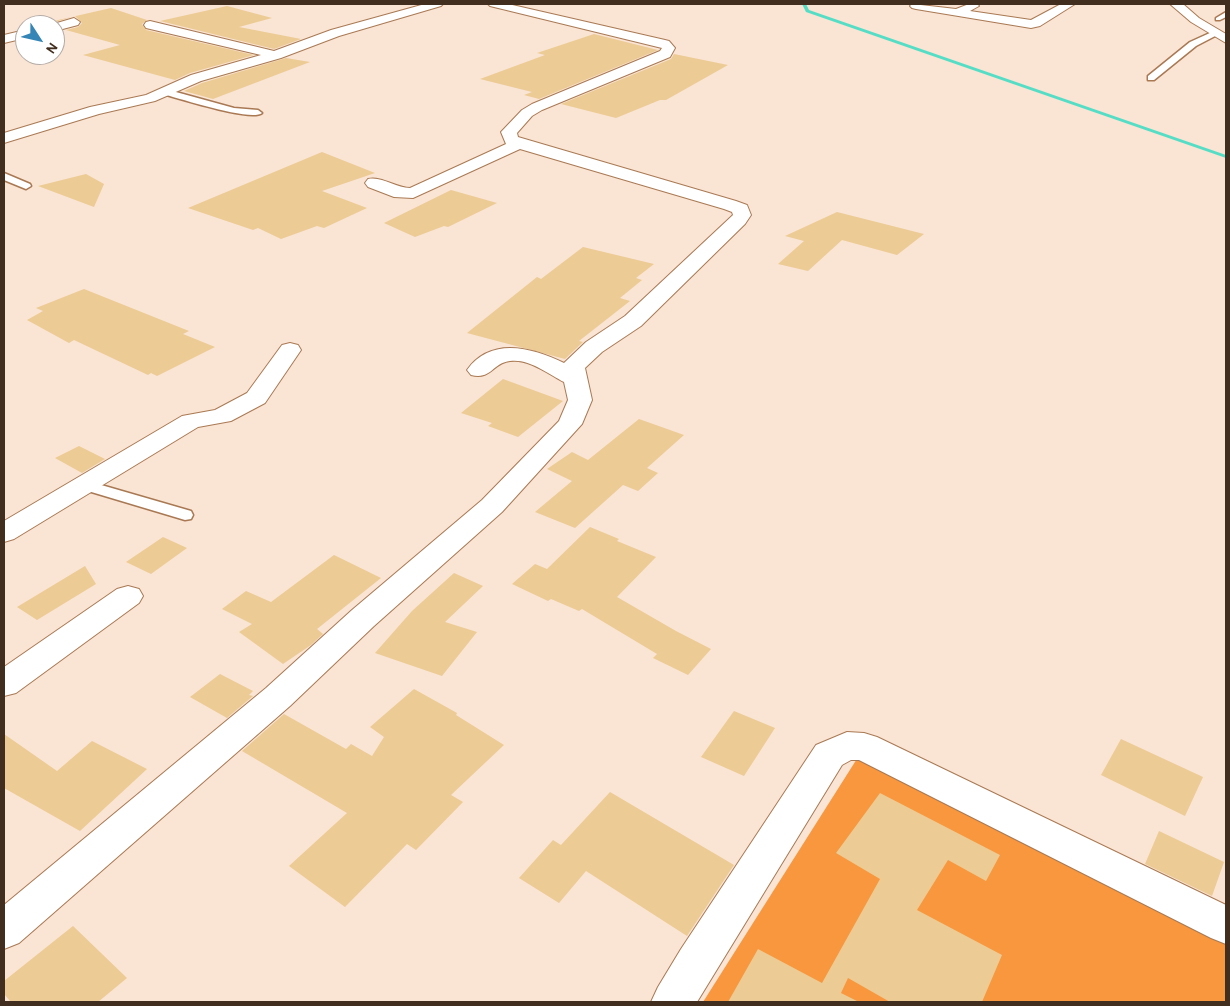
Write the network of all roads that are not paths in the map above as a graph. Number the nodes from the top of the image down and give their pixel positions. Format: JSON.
{"nodes":[{"id":1,"x":437,"y":4,"type":"edge"},
{"id":2,"x":494,"y":4,"type":"edge"},
{"id":3,"x":976,"y":4,"type":"edge"},
{"id":4,"x":1069,"y":4,"type":"edge"},
{"id":5,"x":1176,"y":4,"type":"edge"},
{"id":6,"x":916,"y":6,"type":"dead end"},
{"id":7,"x":957,"y":13,"type":"junction"},
{"id":8,"x":1226,"y":14,"type":"edge"},
{"id":9,"x":1218,"y":18,"type":"dead end"},
{"id":10,"x":74,"y":22,"type":"dead end"},
{"id":11,"x":65,"y":24,"type":"edge"},
{"id":12,"x":150,"y":25,"type":"dead end"},
{"id":13,"x":1215,"y":34,"type":"junction"},
{"id":14,"x":1226,"y":39,"type":"edge"},
{"id":15,"x":276,"y":55,"type":"junction"},
{"id":16,"x":1151,"y":78,"type":"dead end"},
{"id":17,"x":164,"y":92,"type":"junction"},
{"id":18,"x":258,"y":113,"type":"dead end"},
{"id":19,"x":4,"y":138,"type":"edge"},
{"id":20,"x":519,"y":144,"type":"junction"},
{"id":21,"x":4,"y":176,"type":"edge"},
{"id":22,"x":374,"y":183,"type":"dead end"},
{"id":23,"x":26,"y":186,"type":"dead end"},
{"id":24,"x":290,"y":350,"type":"dead end"},
{"id":25,"x":479,"y":370,"type":"dead end"},
{"id":26,"x":576,"y":378,"type":"junction"},
{"id":27,"x":84,"y":485,"type":"junction"},
{"id":28,"x":185,"y":515,"type":"dead end"},
{"id":29,"x":4,"y":533,"type":"edge"},
{"id":30,"x":128,"y":596,"type":"dead end"},
{"id":31,"x":4,"y":684,"type":"edge"},
{"id":32,"x":1226,"y":925,"type":"edge"},
{"id":33,"x":4,"y":930,"type":"edge"},
{"id":34,"x":673,"y":1002,"type":"edge"}],
"edges":[{"from":1,"to":15,"type":"street"},
{"from":2,"to":20,"type":"street"},
{"from":3,"to":7,"type":"street"},
{"from":4,"to":7,"type":"street"},
{"from":5,"to":13,"type":"street"},
{"from":6,"to":7,"type":"street"},
{"from":8,"to":9,"type":"lane"},
{"from":10,"to":11,"type":"street"},
{"from":12,"to":15,"type":"street"},
{"from":13,"to":14,"type":"street"},
{"from":13,"to":16,"type":"lane"},
{"from":15,"to":17,"type":"street"},
{"from":17,"to":18,"type":"lane"},
{"from":17,"to":19,"type":"street"},
{"from":20,"to":22,"type":"street"},
{"from":20,"to":26,"type":"street"},
{"from":21,"to":23,"type":"lane"},
{"from":24,"to":27,"type":"street"},
{"from":25,"to":26,"type":"street"},
{"from":26,"to":33,"type":"street"},
{"from":27,"to":28,"type":"lane"},
{"from":27,"to":29,"type":"street"},
{"from":30,"to":31,"type":"street"},
{"from":32,"to":34,"type":"street"}]}
